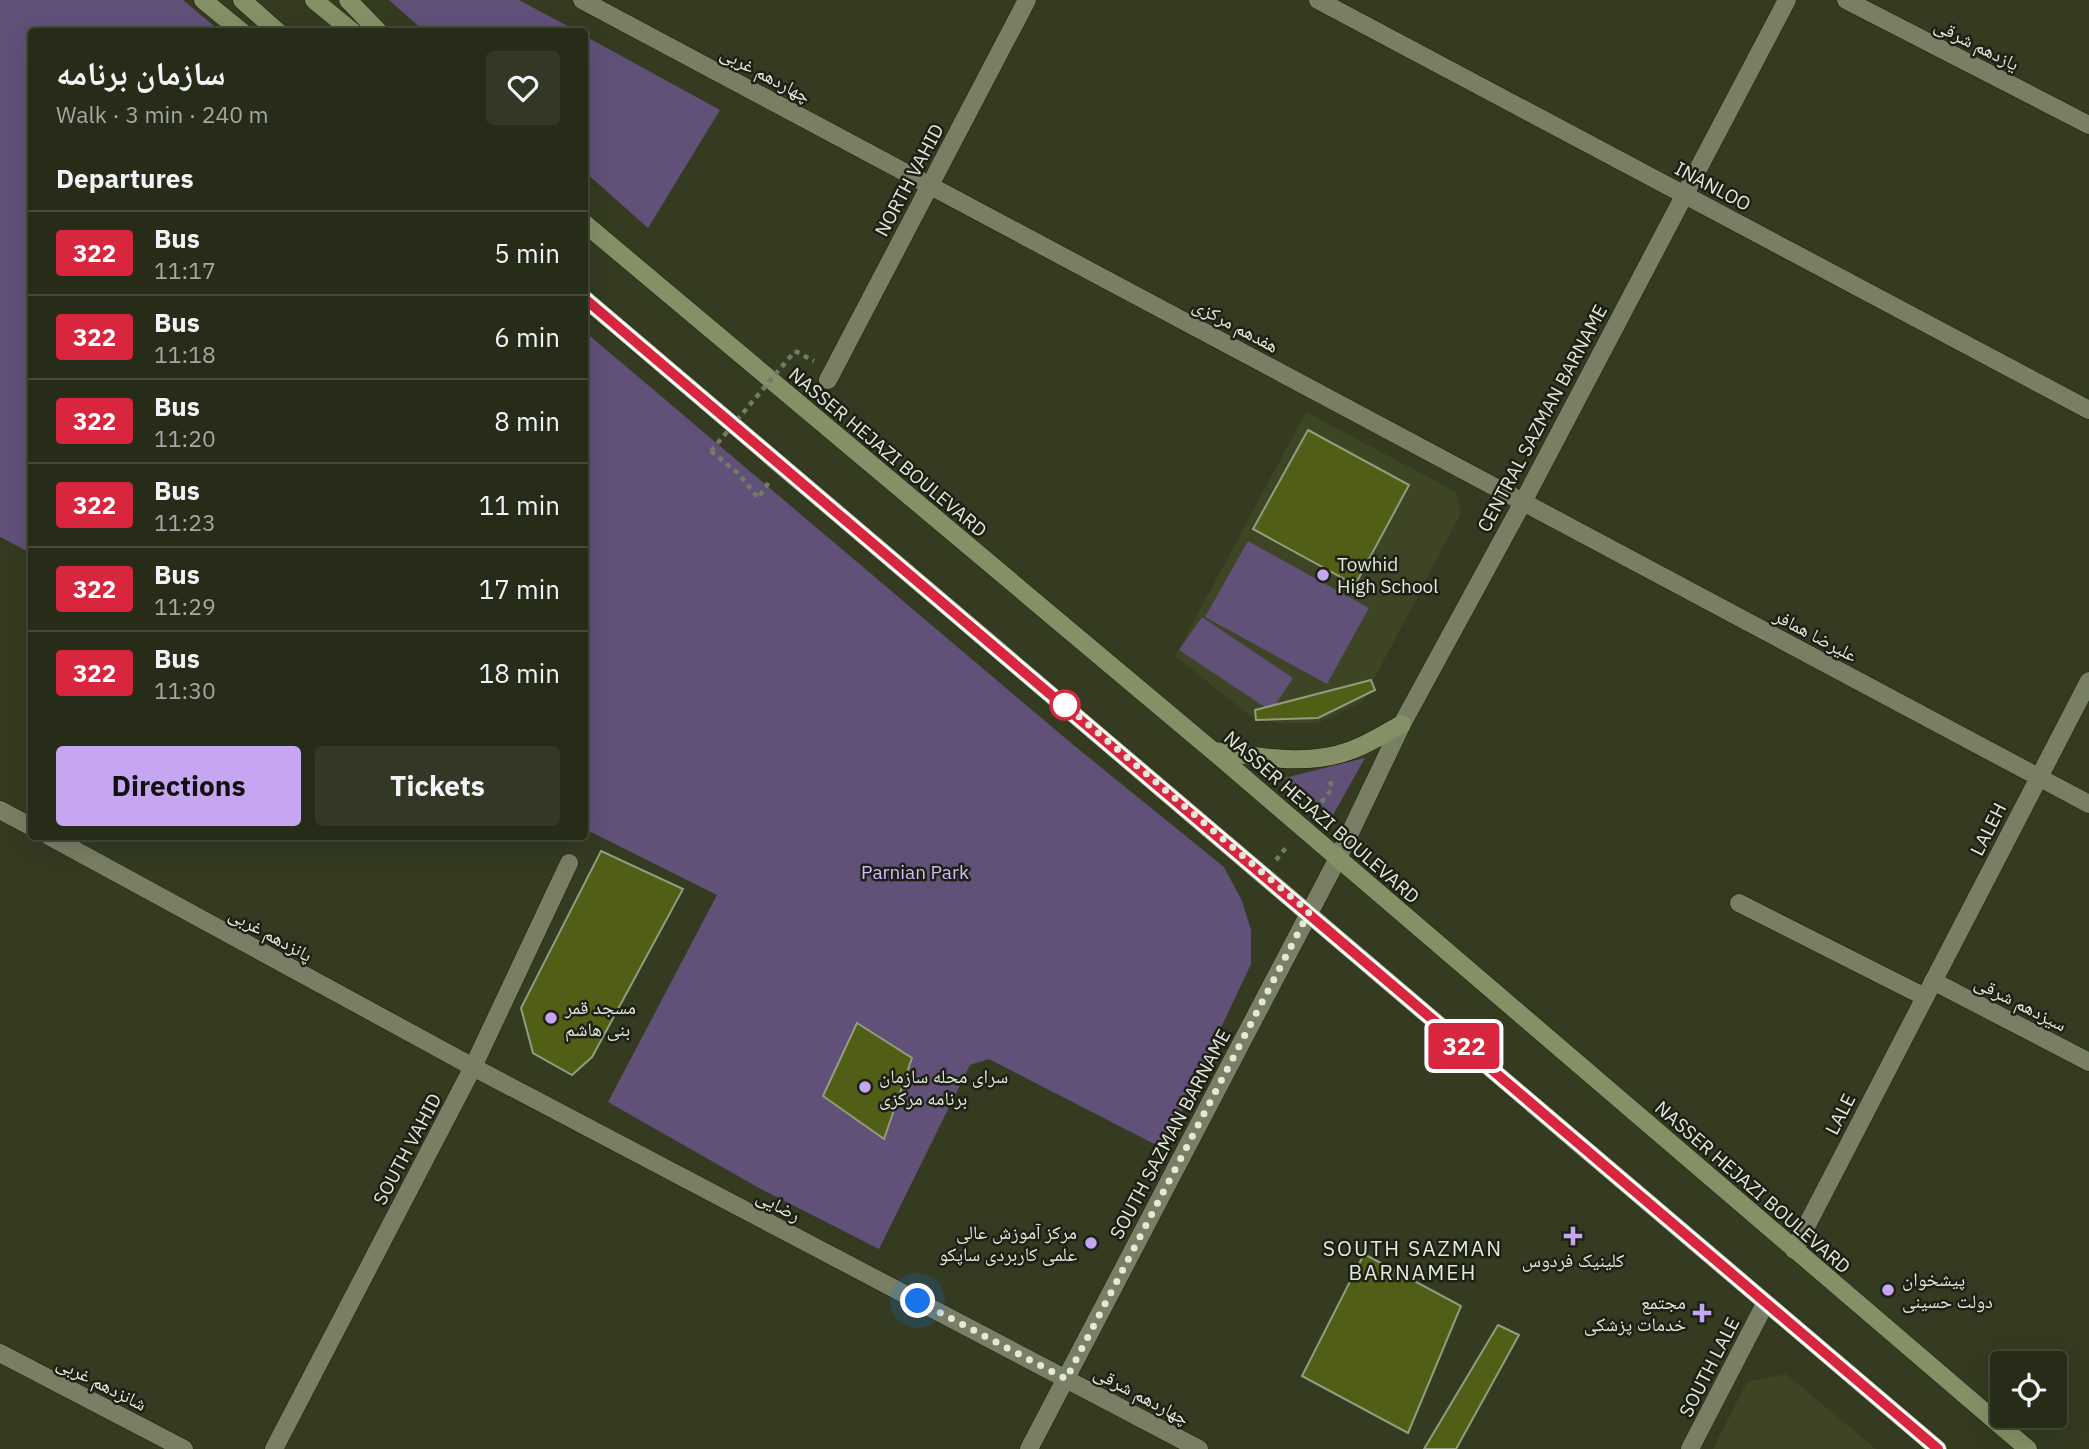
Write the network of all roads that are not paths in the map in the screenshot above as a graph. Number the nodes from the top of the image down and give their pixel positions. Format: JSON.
{"nodes":[{"id":1,"x":204,"y":0,"type":"edge"},
{"id":2,"x":242,"y":0,"type":"edge"},
{"id":3,"x":314,"y":0,"type":"edge"},
{"id":4,"x":348,"y":0,"type":"edge"},
{"id":5,"x":582,"y":0,"type":"edge"},
{"id":6,"x":1027,"y":0,"type":"edge"},
{"id":7,"x":1318,"y":0,"type":"edge"},
{"id":8,"x":1787,"y":0,"type":"edge"},
{"id":9,"x":1846,"y":0,"type":"edge"},
{"id":10,"x":237,"y":28,"type":"edge"},
{"id":11,"x":274,"y":28,"type":"edge"},
{"id":12,"x":348,"y":28,"type":"edge"},
{"id":13,"x":375,"y":28,"type":"edge"},
{"id":14,"x":2089,"y":125,"type":"edge"},
{"id":15,"x":930,"y":186,"type":"junction"},
{"id":16,"x":1683,"y":194,"type":"junction"},
{"id":17,"x":588,"y":226,"type":"edge"},
{"id":18,"x":588,"y":301,"type":"edge"},
{"id":19,"x":828,"y":380,"type":"dead end"},
{"id":20,"x":2089,"y":410,"type":"edge"},
{"id":21,"x":1523,"y":502,"type":"junction"},
{"id":22,"x":2089,"y":681,"type":"edge"},
{"id":23,"x":1402,"y":724,"type":"junction"},
{"id":24,"x":1213,"y":751,"type":"junction"},
{"id":25,"x":2039,"y":778,"type":"junction"},
{"id":26,"x":2089,"y":804,"type":"edge"},
{"id":27,"x":0,"y":810,"type":"edge"},
{"id":28,"x":28,"y":825,"type":"edge"},
{"id":29,"x":56,"y":840,"type":"edge"},
{"id":30,"x":1338,"y":858,"type":"junction"},
{"id":31,"x":569,"y":863,"type":"dead end"},
{"id":32,"x":1739,"y":903,"type":"dead end"},
{"id":33,"x":1309,"y":912,"type":"junction"},
{"id":34,"x":1929,"y":989,"type":"junction"},
{"id":35,"x":2089,"y":1062,"type":"edge"},
{"id":36,"x":473,"y":1068,"type":"junction"},
{"id":37,"x":1794,"y":1250,"type":"junction"},
{"id":38,"x":1765,"y":1304,"type":"junction"},
{"id":39,"x":0,"y":1353,"type":"edge"},
{"id":40,"x":1066,"y":1379,"type":"junction"},
{"id":41,"x":184,"y":1449,"type":"edge"},
{"id":42,"x":274,"y":1449,"type":"edge"},
{"id":43,"x":1029,"y":1449,"type":"edge"},
{"id":44,"x":1199,"y":1449,"type":"edge"},
{"id":45,"x":1690,"y":1449,"type":"edge"},
{"id":46,"x":1938,"y":1449,"type":"edge"},
{"id":47,"x":2028,"y":1449,"type":"edge"}],
"edges":[{"from":1,"to":10,"type":"main road"},
{"from":2,"to":11,"type":"main road"},
{"from":3,"to":12,"type":"main road"},
{"from":4,"to":13,"type":"main road"},
{"from":5,"to":15,"type":"street","name":"چهاردهم غربی"},
{"from":6,"to":15,"type":"street","name":"NORTH VAHID"},
{"from":7,"to":16,"type":"street","name":"INANLOO"},
{"from":8,"to":16,"type":"street","name":"CENTRAL SAZMAN BARNAME"},
{"from":9,"to":14,"type":"street","name":"یازدهم شرقی"},
{"from":15,"to":19,"type":"street","name":"NORTH VAHID"},
{"from":15,"to":21,"type":"street","name":"هفدهم مرکزی"},
{"from":16,"to":20,"type":"street","name":"INANLOO"},
{"from":16,"to":21,"type":"street","name":"CENTRAL SAZMAN BARNAME"},
{"from":17,"to":24,"type":"main road","name":"NASSER HEJAZI BOULEVARD"},
{"from":18,"to":33,"type":"main road"},
{"from":21,"to":23,"type":"street","name":"CENTRAL SAZMAN BARNAME"},
{"from":21,"to":25,"type":"street","name":"علیرضا همافر"},
{"from":22,"to":25,"type":"street","name":"LALEH"},
{"from":23,"to":24,"type":"main road"},
{"from":23,"to":30,"type":"street","name":"CENTRAL SAZMAN BARNAME"},
{"from":24,"to":30,"type":"main road","name":"NASSER HEJAZI BOULEVARD"},
{"from":25,"to":26,"type":"street","name":"علیرضا همافر"},
{"from":25,"to":34,"type":"street","name":"LALEH"},
{"from":27,"to":28,"type":"street"},
{"from":29,"to":36,"type":"street","name":"پانزدهم غربی"},
{"from":30,"to":33,"type":"street","name":"SOUTH SAZMAN BARNAME"},
{"from":30,"to":37,"type":"main road","name":"NASSER HEJAZI BOULEVARD"},
{"from":31,"to":36,"type":"street","name":"SOUTH VAHID"},
{"from":32,"to":34,"type":"street","name":"سیزدهم شرقی"},
{"from":33,"to":38,"type":"main road"},
{"from":33,"to":40,"type":"street","name":"SOUTH SAZMAN BARNAME"},
{"from":34,"to":35,"type":"street","name":"سیزدهم شرقی"},
{"from":34,"to":37,"type":"street","name":"LALE"},
{"from":36,"to":40,"type":"street","name":"رضایی"},
{"from":36,"to":42,"type":"street","name":"SOUTH VAHID"},
{"from":37,"to":47,"type":"main road","name":"NASSER HEJAZI BOULEVARD"},
{"from":38,"to":45,"type":"street","name":"SOUTH LALE"},
{"from":38,"to":46,"type":"main road"},
{"from":39,"to":41,"type":"street","name":"شانزدهم غربی"},
{"from":40,"to":43,"type":"street","name":"SOUTH SAZMAN BARNAME"},
{"from":40,"to":44,"type":"street","name":"چهاردهم شرقی"}]}
